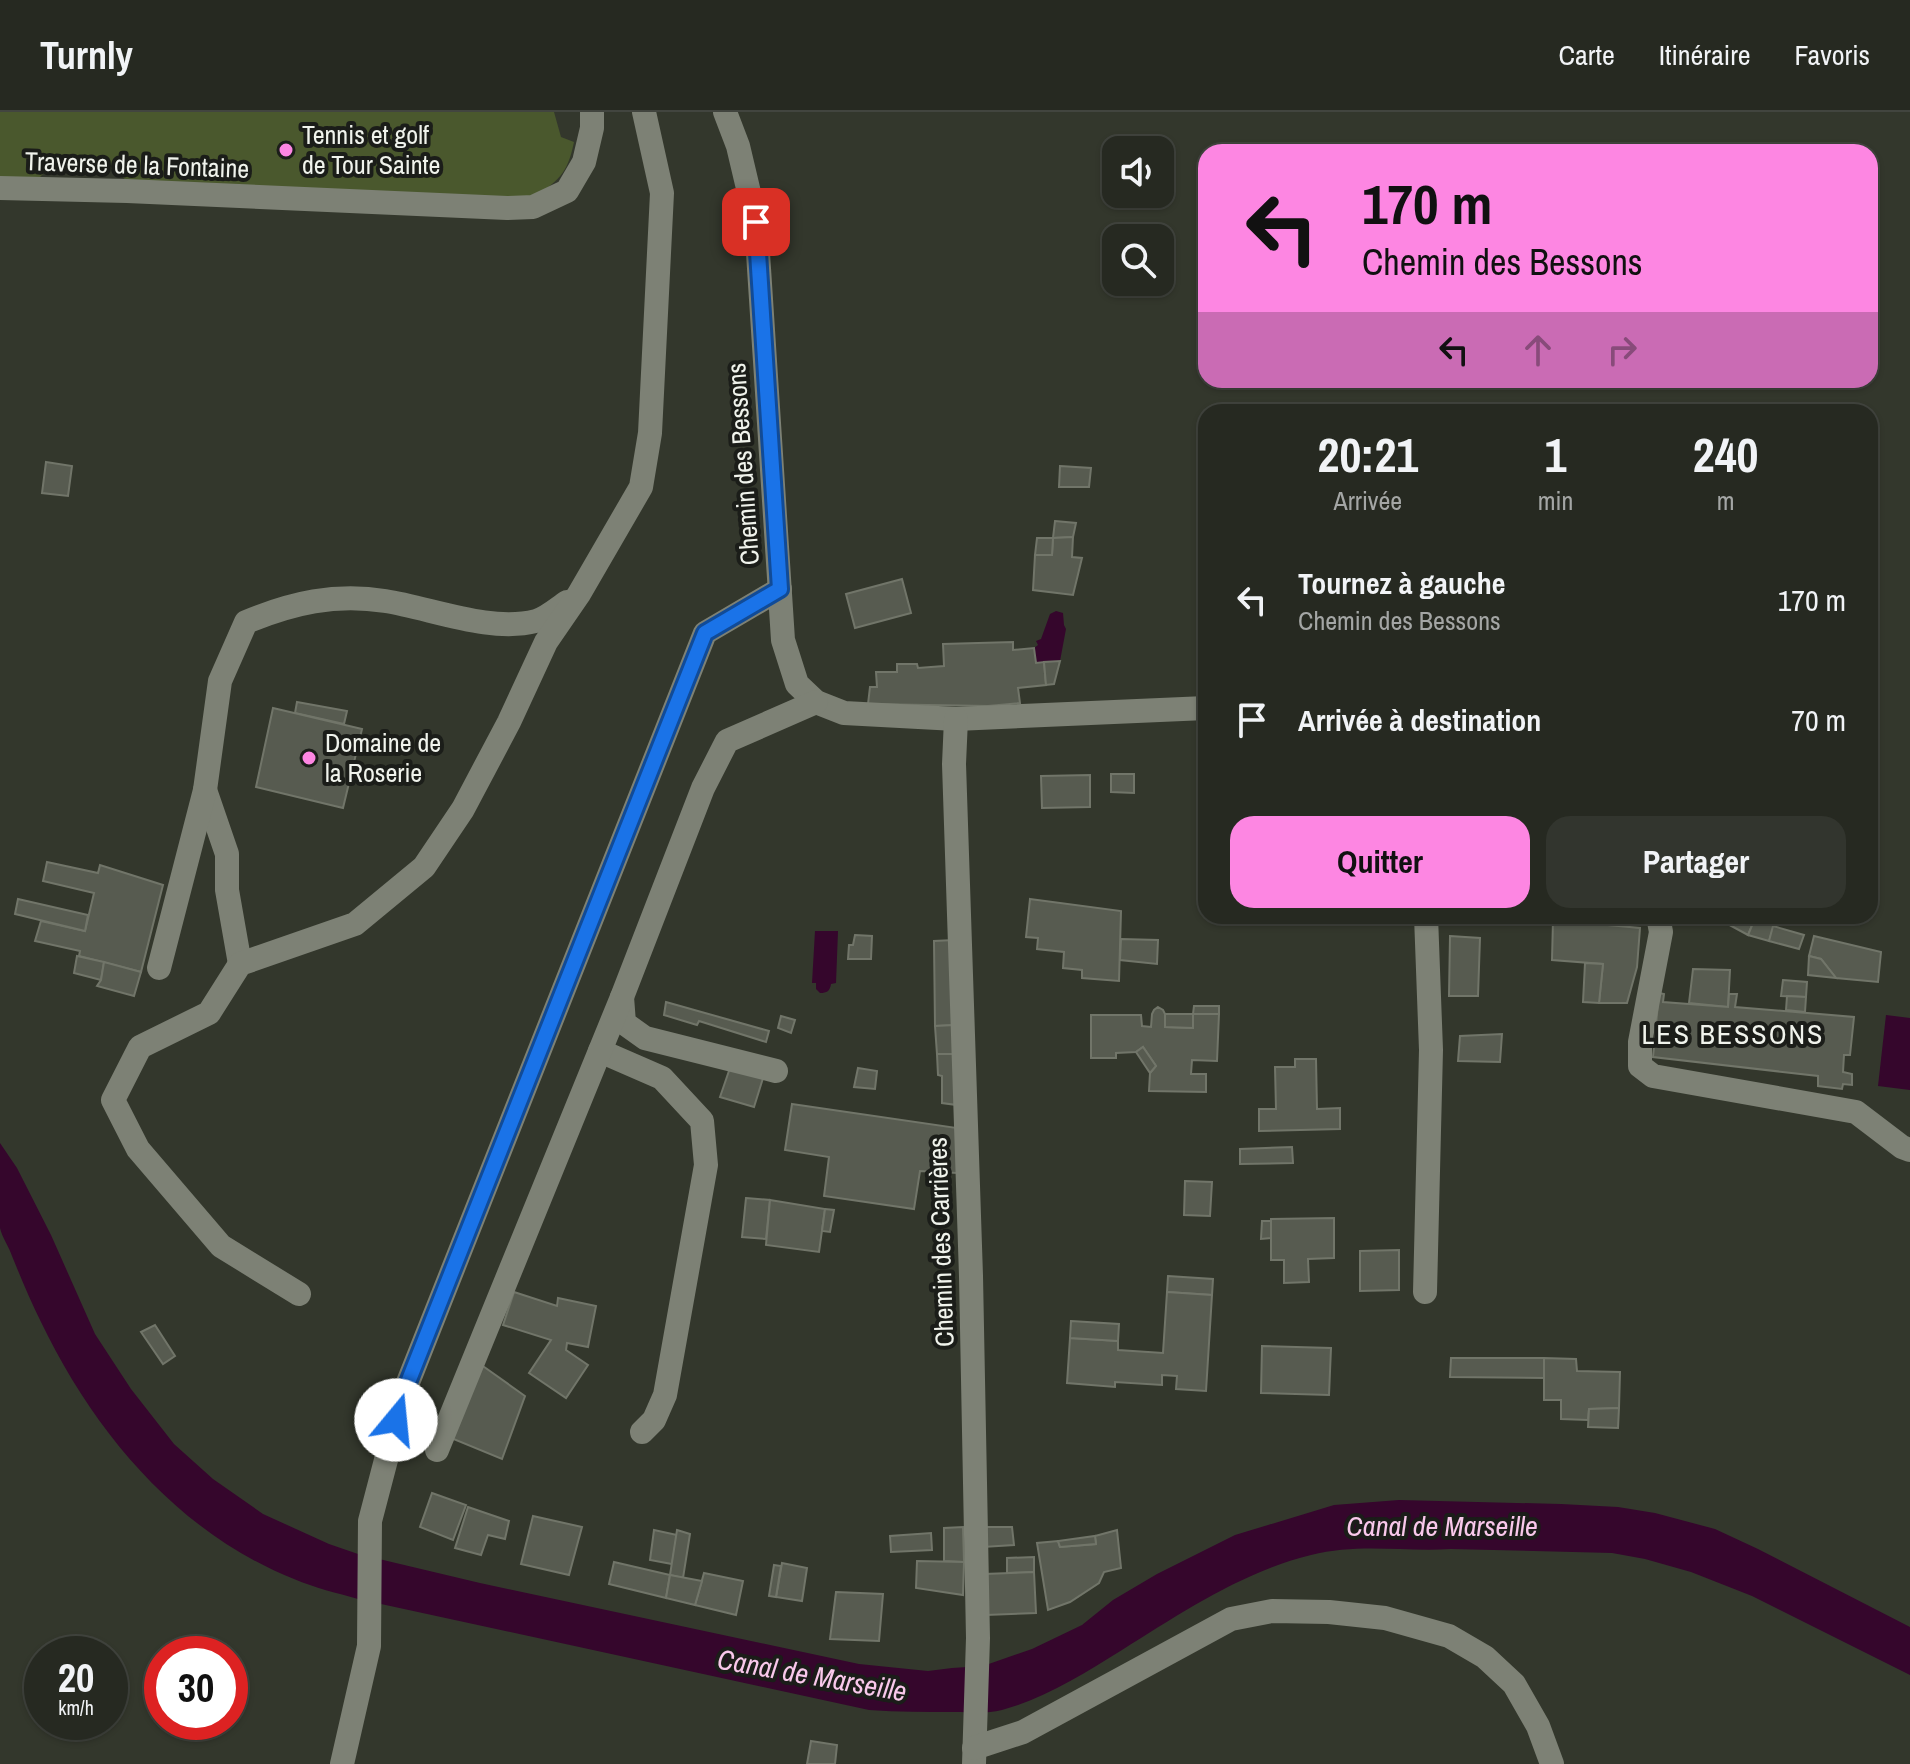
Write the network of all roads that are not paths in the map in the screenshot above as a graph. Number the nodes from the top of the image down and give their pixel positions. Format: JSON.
{"nodes":[{"id":1,"x":592,"y":112,"type":"edge"},
{"id":2,"x":644,"y":112,"type":"edge"},
{"id":3,"x":725,"y":112,"type":"edge"},
{"id":4,"x":0,"y":188,"type":"edge"},
{"id":5,"x":780,"y":589,"type":"junction"},
{"id":6,"x":579,"y":594,"type":"junction"},
{"id":7,"x":816,"y":702,"type":"junction"},
{"id":8,"x":1198,"y":708,"type":"edge"},
{"id":9,"x":956,"y":719,"type":"junction"},
{"id":10,"x":205,"y":790,"type":"junction"},
{"id":11,"x":1426,"y":924,"type":"edge"},
{"id":12,"x":1660,"y":924,"type":"edge"},
{"id":13,"x":240,"y":964,"type":"junction"},
{"id":14,"x":159,"y":968,"type":"dead end"},
{"id":15,"x":622,"y":997,"type":"junction"},
{"id":16,"x":600,"y":1051,"type":"junction"},
{"id":17,"x":776,"y":1071,"type":"dead end"},
{"id":18,"x":1910,"y":1150,"type":"edge"},
{"id":19,"x":1425,"y":1292,"type":"dead end"},
{"id":20,"x":299,"y":1294,"type":"dead end"},
{"id":21,"x":642,"y":1432,"type":"dead end"},
{"id":22,"x":437,"y":1450,"type":"dead end"},
{"id":23,"x":974,"y":1756,"type":"edge"},
{"id":24,"x":342,"y":1764,"type":"edge"},
{"id":25,"x":1552,"y":1764,"type":"edge"}],
"edges":[{"from":1,"to":4,"type":"street","name":"Traverse de la Fontaine"},
{"from":2,"to":6,"type":"street"},
{"from":3,"to":5,"type":"street","name":"Chemin des Bessons"},
{"from":5,"to":7,"type":"street","name":"Chemin des Bessons"},
{"from":5,"to":24,"type":"street"},
{"from":6,"to":10,"type":"street"},
{"from":6,"to":13,"type":"street"},
{"from":7,"to":9,"type":"street"},
{"from":7,"to":15,"type":"street"},
{"from":8,"to":9,"type":"street"},
{"from":9,"to":23,"type":"street","name":"Chemin des Carrières"},
{"from":10,"to":13,"type":"street"},
{"from":10,"to":14,"type":"street"},
{"from":11,"to":19,"type":"street"},
{"from":12,"to":18,"type":"street"},
{"from":13,"to":20,"type":"street"},
{"from":15,"to":16,"type":"street"},
{"from":15,"to":17,"type":"street"},
{"from":16,"to":21,"type":"street"},
{"from":16,"to":22,"type":"street"},
{"from":23,"to":25,"type":"street"}]}
